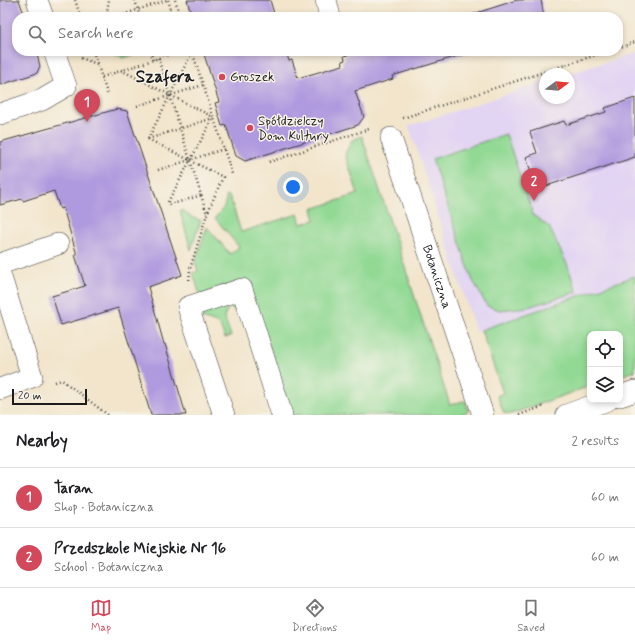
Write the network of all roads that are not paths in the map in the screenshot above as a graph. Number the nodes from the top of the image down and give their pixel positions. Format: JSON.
{"nodes":[{"id":1,"x":37,"y":0,"type":"edge"},
{"id":2,"x":326,"y":0,"type":"edge"},
{"id":3,"x":41,"y":12,"type":"edge"},
{"id":4,"x":329,"y":12,"type":"edge"},
{"id":5,"x":56,"y":56,"type":"edge"},
{"id":6,"x":0,"y":114,"type":"edge"},
{"id":7,"x":382,"y":132,"type":"road end"},
{"id":8,"x":58,"y":244,"type":"dead end"},
{"id":9,"x":0,"y":264,"type":"edge"},
{"id":10,"x":0,"y":274,"type":"edge"},
{"id":11,"x":0,"y":389,"type":"edge"},
{"id":12,"x":635,"y":391,"type":"edge"},
{"id":13,"x":623,"y":395,"type":"edge"},
{"id":14,"x":600,"y":403,"type":"edge"},
{"id":15,"x":224,"y":415,"type":"edge"},
{"id":16,"x":282,"y":415,"type":"edge"},
{"id":17,"x":483,"y":415,"type":"edge"},
{"id":18,"x":566,"y":415,"type":"edge"}],
"edges":[{"from":1,"to":3,"type":"street"},
{"from":2,"to":4,"type":"street"},
{"from":5,"to":6,"type":"street"},
{"from":7,"to":17,"type":"street","name":"Botaniczna"},
{"from":8,"to":9,"type":"street"},
{"from":10,"to":11,"type":"street"},
{"from":12,"to":13,"type":"street"},
{"from":14,"to":18,"type":"street"},
{"from":15,"to":16,"type":"street"}]}
